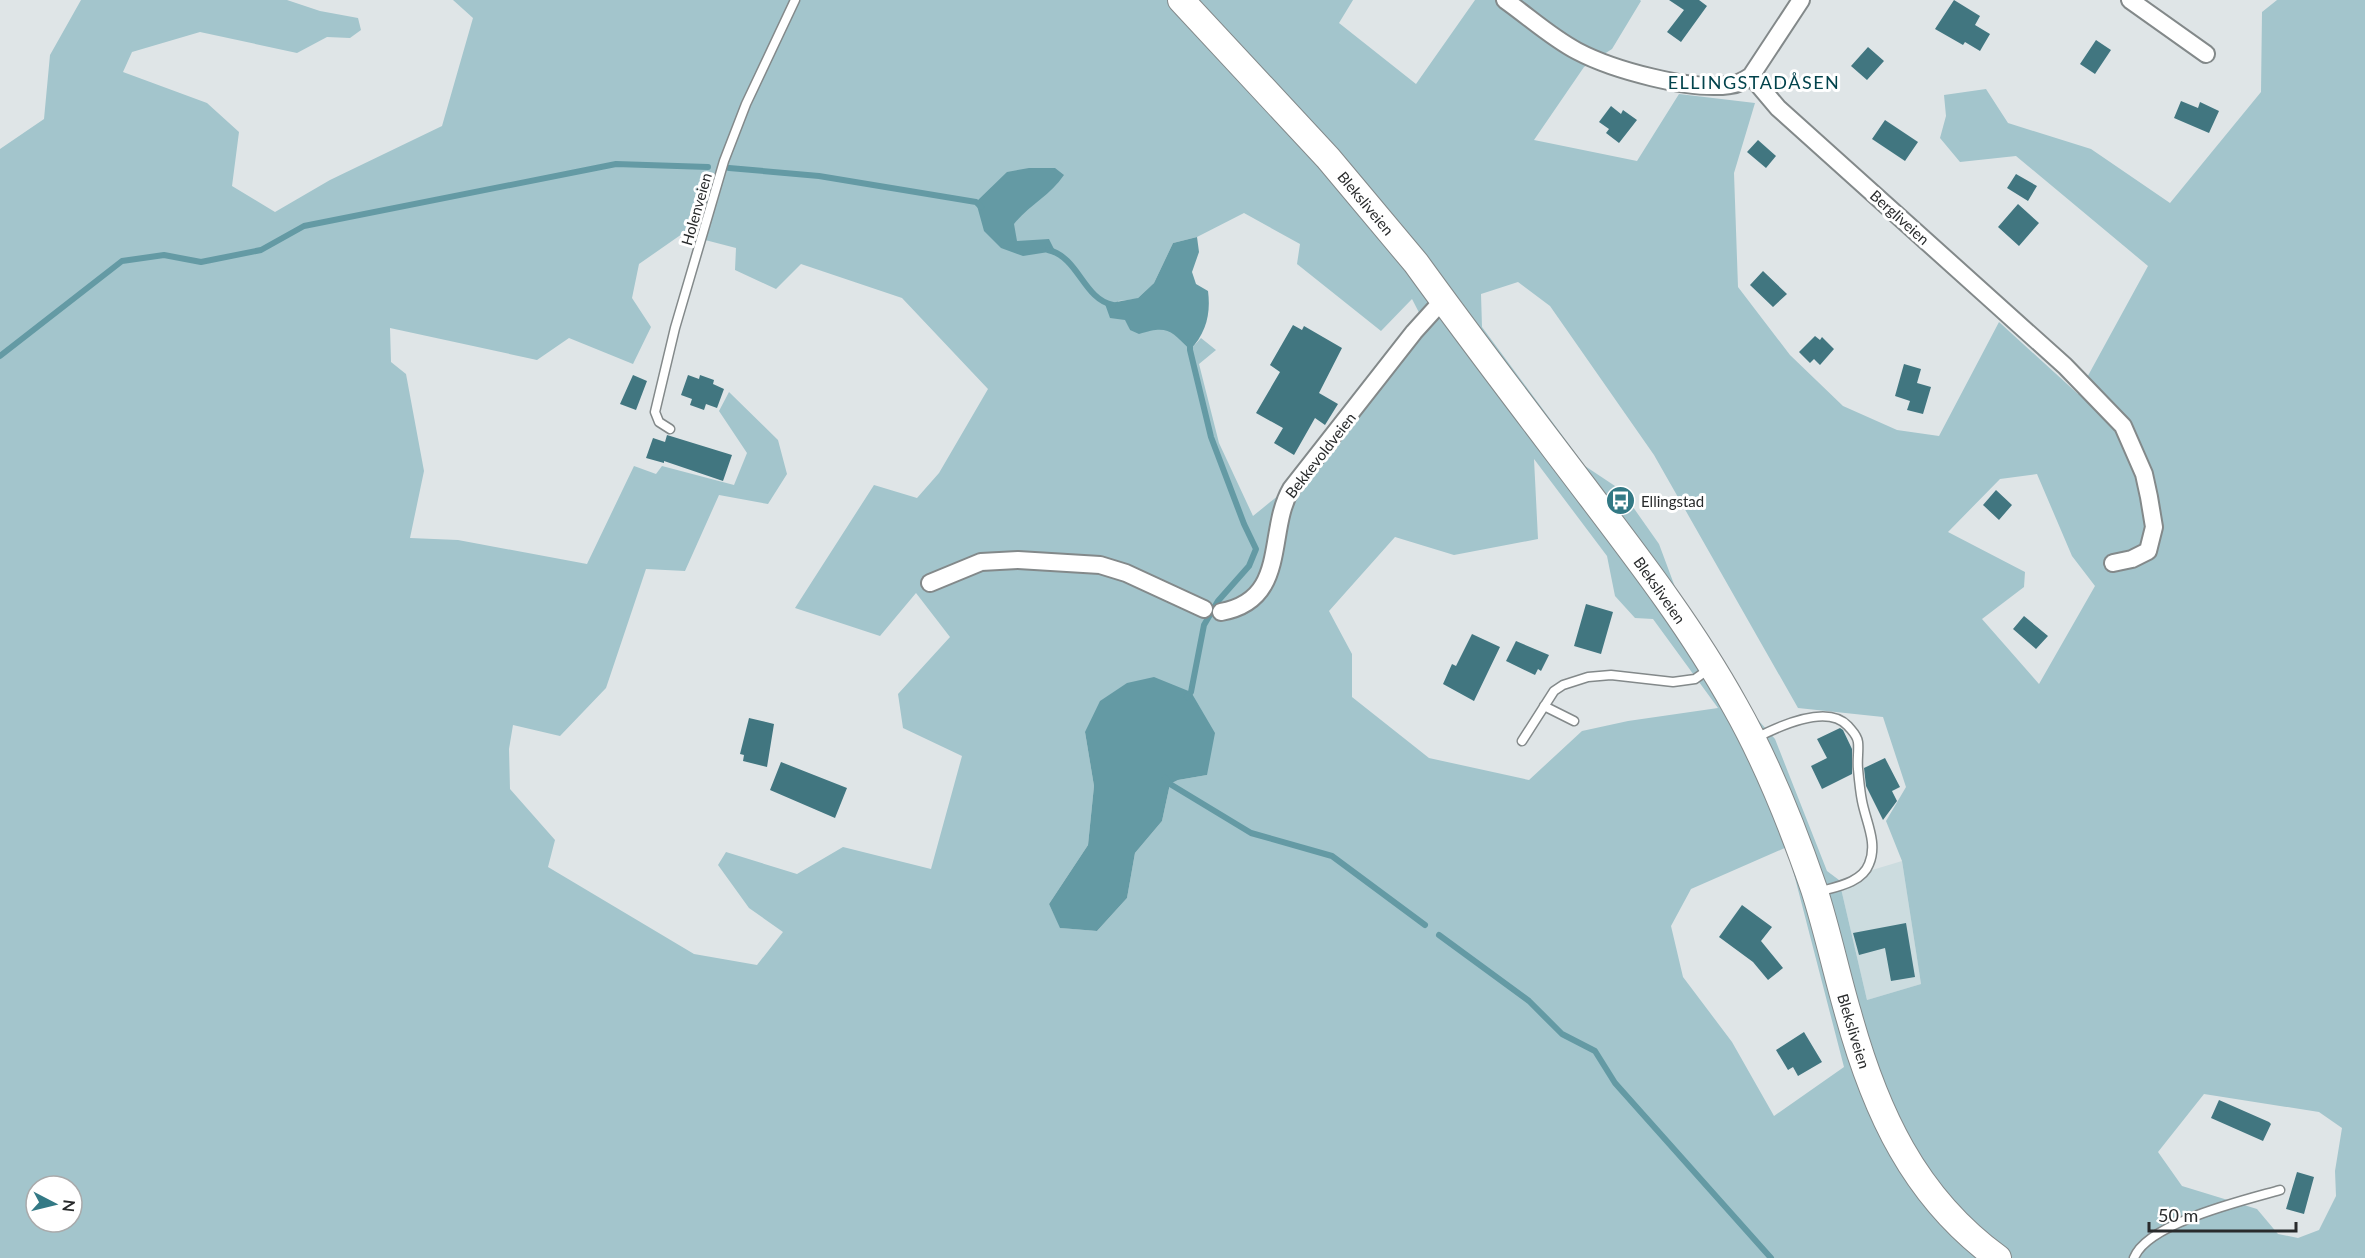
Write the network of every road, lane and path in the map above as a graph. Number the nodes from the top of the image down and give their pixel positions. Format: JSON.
{"nodes":[{"id":1,"x":795,"y":0,"type":"edge"},
{"id":2,"x":1180,"y":0,"type":"edge"},
{"id":3,"x":1505,"y":0,"type":"edge"},
{"id":4,"x":1801,"y":0,"type":"edge"},
{"id":5,"x":2130,"y":0,"type":"edge"},
{"id":6,"x":2206,"y":54,"type":"dead end"},
{"id":7,"x":1752,"y":76,"type":"junction"},
{"id":8,"x":1443,"y":300,"type":"junction"},
{"id":9,"x":670,"y":429,"type":"dead end"},
{"id":10,"x":2113,"y":563,"type":"dead end"},
{"id":11,"x":930,"y":583,"type":"dead end"},
{"id":12,"x":1204,"y":609,"type":"dead end"},
{"id":13,"x":1221,"y":612,"type":"dead end"},
{"id":14,"x":1712,"y":667,"type":"junction"},
{"id":15,"x":1544,"y":706,"type":"junction"},
{"id":16,"x":1574,"y":721,"type":"dead end"},
{"id":17,"x":1753,"y":739,"type":"junction"},
{"id":18,"x":1522,"y":741,"type":"dead end"},
{"id":19,"x":1815,"y":893,"type":"junction"},
{"id":20,"x":2280,"y":1190,"type":"dead end"},
{"id":21,"x":1998,"y":1258,"type":"edge"},
{"id":22,"x":2134,"y":1258,"type":"edge"}],
"edges":[{"from":1,"to":9,"type":"lane","name":"Holenveien"},
{"from":2,"to":8,"type":"main road","name":"Bleksliveien"},
{"from":3,"to":7,"type":"street"},
{"from":4,"to":7,"type":"street"},
{"from":5,"to":6,"type":"street"},
{"from":7,"to":10,"type":"street","name":"Bergliveien"},
{"from":8,"to":13,"type":"street","name":"Bekkevoldveien"},
{"from":8,"to":14,"type":"main road","name":"Bleksliveien"},
{"from":11,"to":12,"type":"street"},
{"from":14,"to":15,"type":"lane"},
{"from":14,"to":17,"type":"main road","name":"Bleksliveien"},
{"from":15,"to":16,"type":"lane"},
{"from":15,"to":18,"type":"lane"},
{"from":17,"to":19,"type":"main road","name":"Bleksliveien"},
{"from":17,"to":19,"type":"lane"},
{"from":19,"to":21,"type":"main road","name":"Bleksliveien"},
{"from":20,"to":22,"type":"lane"}]}
